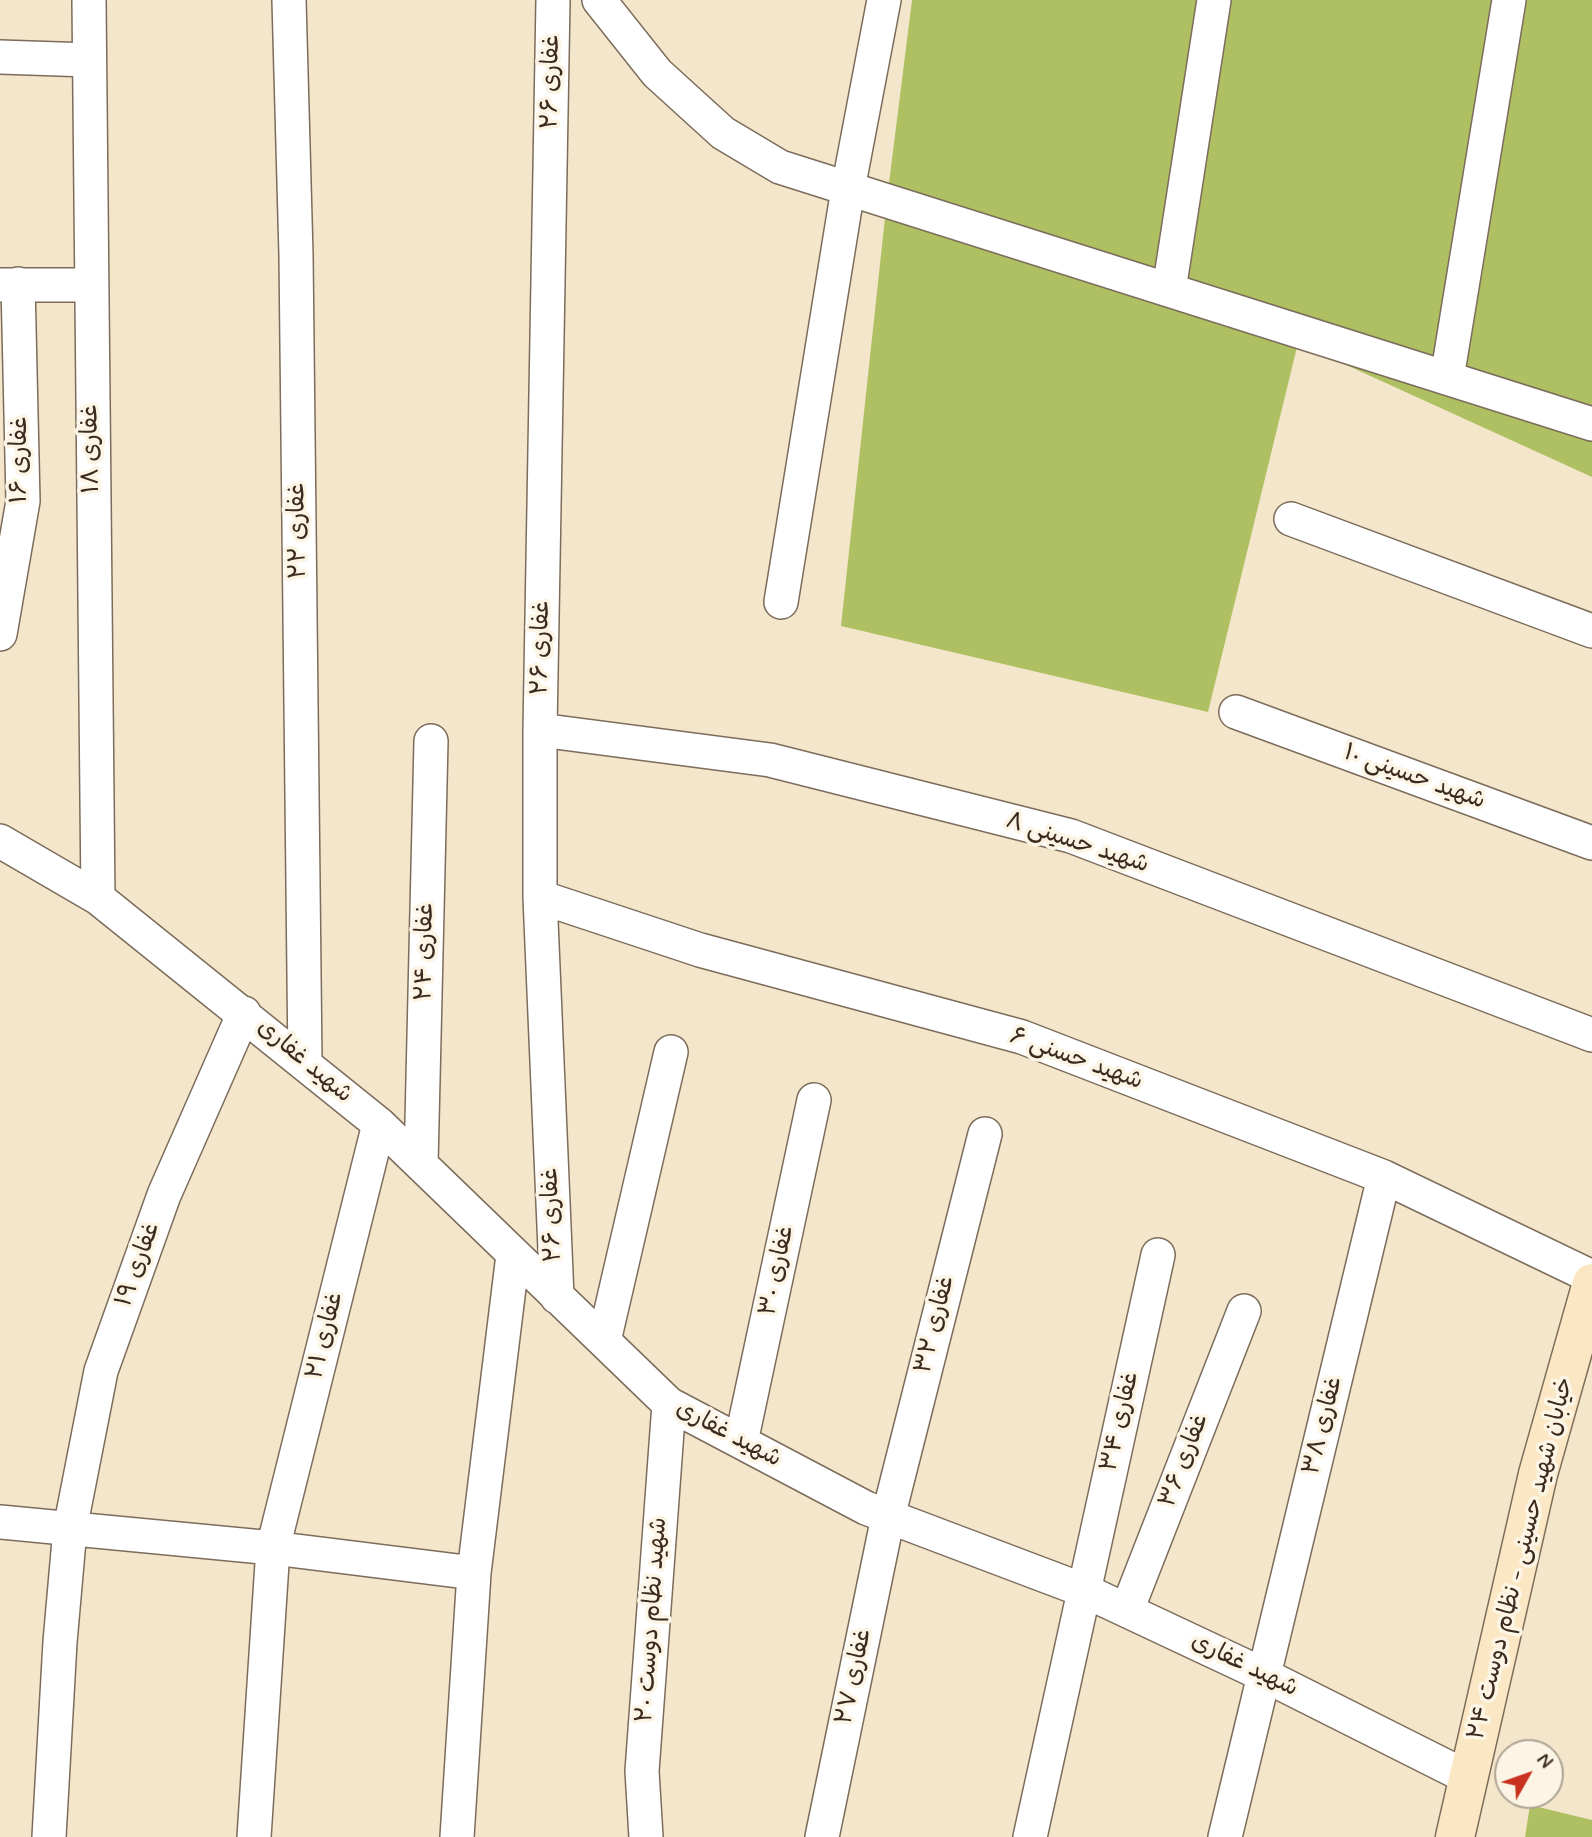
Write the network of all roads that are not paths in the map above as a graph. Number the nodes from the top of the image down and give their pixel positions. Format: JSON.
{"nodes":[{"id":1,"x":89,"y":0,"type":"edge"},
{"id":2,"x":289,"y":0,"type":"edge"},
{"id":3,"x":553,"y":0,"type":"edge"},
{"id":4,"x":599,"y":0,"type":"edge"},
{"id":5,"x":884,"y":0,"type":"edge"},
{"id":6,"x":1214,"y":0,"type":"edge"},
{"id":7,"x":1509,"y":0,"type":"edge"},
{"id":8,"x":0,"y":57,"type":"edge"},
{"id":9,"x":89,"y":60,"type":"junction"},
{"id":10,"x":848,"y":189,"type":"junction"},
{"id":11,"x":9,"y":285,"type":"edge"},
{"id":12,"x":89,"y":285,"type":"junction"},
{"id":13,"x":1169,"y":290,"type":"junction"},
{"id":14,"x":1447,"y":378,"type":"junction"},
{"id":15,"x":1592,"y":424,"type":"edge"},
{"id":16,"x":1291,"y":519,"type":"dead end"},
{"id":17,"x":781,"y":602,"type":"dead end"},
{"id":18,"x":1592,"y":631,"type":"edge"},
{"id":19,"x":0,"y":634,"type":"edge"},
{"id":20,"x":1236,"y":712,"type":"dead end"},
{"id":21,"x":540,"y":730,"type":"junction"},
{"id":22,"x":431,"y":741,"type":"dead end"},
{"id":23,"x":0,"y":841,"type":"edge"},
{"id":24,"x":1592,"y":843,"type":"edge"},
{"id":25,"x":540,"y":897,"type":"junction"},
{"id":26,"x":98,"y":898,"type":"junction"},
{"id":27,"x":244,"y":1013,"type":"junction"},
{"id":28,"x":1592,"y":1035,"type":"edge"},
{"id":29,"x":671,"y":1052,"type":"dead end"},
{"id":30,"x":305,"y":1063,"type":"junction"},
{"id":31,"x":814,"y":1100,"type":"dead end"},
{"id":32,"x":379,"y":1124,"type":"junction"},
{"id":33,"x":985,"y":1134,"type":"dead end"},
{"id":34,"x":421,"y":1164,"type":"junction"},
{"id":35,"x":1384,"y":1177,"type":"junction"},
{"id":36,"x":513,"y":1255,"type":"junction"},
{"id":37,"x":1158,"y":1255,"type":"dead end"},
{"id":38,"x":1592,"y":1277,"type":"edge"},
{"id":39,"x":1592,"y":1283,"type":"edge"},
{"id":40,"x":557,"y":1297,"type":"junction"},
{"id":41,"x":1244,"y":1311,"type":"dead end"},
{"id":42,"x":604,"y":1342,"type":"junction"},
{"id":43,"x":669,"y":1404,"type":"junction"},
{"id":44,"x":741,"y":1442,"type":"junction"},
{"id":45,"x":888,"y":1517,"type":"junction"},
{"id":46,"x":0,"y":1522,"type":"edge"},
{"id":47,"x":70,"y":1529,"type":"junction"},
{"id":48,"x":273,"y":1548,"type":"junction"},
{"id":49,"x":474,"y":1573,"type":"junction"},
{"id":50,"x":1083,"y":1590,"type":"junction"},
{"id":51,"x":1127,"y":1611,"type":"junction"},
{"id":52,"x":1264,"y":1675,"type":"junction"},
{"id":53,"x":1469,"y":1778,"type":"junction"},
{"id":54,"x":49,"y":1837,"type":"edge"},
{"id":55,"x":254,"y":1837,"type":"edge"},
{"id":56,"x":457,"y":1837,"type":"edge"},
{"id":57,"x":646,"y":1837,"type":"edge"},
{"id":58,"x":822,"y":1837,"type":"edge"},
{"id":59,"x":1030,"y":1837,"type":"edge"},
{"id":60,"x":1225,"y":1837,"type":"edge"},
{"id":61,"x":1455,"y":1837,"type":"edge"}],
"edges":[{"from":1,"to":9,"type":"street","name":"غفاری ۱۸"},
{"from":2,"to":30,"type":"street","name":"غفاری ۲۲"},
{"from":3,"to":21,"type":"street","name":"غفاری ۲۶"},
{"from":4,"to":10,"type":"street"},
{"from":5,"to":10,"type":"street"},
{"from":6,"to":13,"type":"street"},
{"from":7,"to":14,"type":"street"},
{"from":8,"to":9,"type":"street"},
{"from":9,"to":12,"type":"street","name":"غفاری ۱۸"},
{"from":10,"to":13,"type":"street"},
{"from":10,"to":17,"type":"street"},
{"from":11,"to":12,"type":"street"},
{"from":11,"to":19,"type":"street","name":"غفاری ۱۶"},
{"from":12,"to":26,"type":"street","name":"غفاری ۱۸"},
{"from":13,"to":14,"type":"street"},
{"from":14,"to":15,"type":"street"},
{"from":16,"to":18,"type":"street"},
{"from":20,"to":24,"type":"street","name":"شهید حسینی ۱۰"},
{"from":21,"to":25,"type":"street","name":"غفاری ۲۶"},
{"from":21,"to":28,"type":"street","name":"شهید حسینی ۸"},
{"from":22,"to":34,"type":"street","name":"غفاری ۲۴"},
{"from":23,"to":26,"type":"street","name":"شهید غفاری"},
{"from":25,"to":35,"type":"street","name":"شهید حسنی ۶"},
{"from":25,"to":40,"type":"street","name":"غفاری ۲۶"},
{"from":26,"to":27,"type":"street","name":"شهید غفاری"},
{"from":27,"to":30,"type":"street","name":"شهید غفاری"},
{"from":27,"to":47,"type":"street","name":"غفاری ۱۹"},
{"from":29,"to":42,"type":"street"},
{"from":30,"to":32,"type":"street","name":"شهید غفاری"},
{"from":31,"to":44,"type":"street","name":"غفاری ۳۰"},
{"from":32,"to":34,"type":"street","name":"شهید غفاری"},
{"from":32,"to":48,"type":"street","name":"غفاری ۲۱"},
{"from":33,"to":45,"type":"street","name":"غفاری ۳۲"},
{"from":34,"to":36,"type":"street","name":"شهید غفاری"},
{"from":35,"to":38,"type":"street","name":"شهید حسنی ۶"},
{"from":35,"to":52,"type":"street","name":"غفاری ۳۸"},
{"from":36,"to":40,"type":"street","name":"شهید غفاری"},
{"from":36,"to":49,"type":"street"},
{"from":37,"to":50,"type":"street","name":"غفاری ۳۴"},
{"from":39,"to":53,"type":"street","name":"خیابان شهید حسینی - نظام دوست ۲۴"},
{"from":40,"to":42,"type":"street","name":"شهید غفاری"},
{"from":41,"to":51,"type":"street","name":"غفاری ۳۶"},
{"from":42,"to":43,"type":"street","name":"شهید غفاری"},
{"from":43,"to":44,"type":"street","name":"شهید غفاری"},
{"from":43,"to":57,"type":"street","name":"شهید نظام دوست ۲۰"},
{"from":44,"to":45,"type":"street","name":"شهید غفاری"},
{"from":45,"to":50,"type":"street","name":"شهید غفاری"},
{"from":45,"to":58,"type":"street","name":"غفاری ۲۷"},
{"from":46,"to":47,"type":"street"},
{"from":47,"to":48,"type":"street"},
{"from":47,"to":54,"type":"street","name":"غفاری ۱۹"},
{"from":48,"to":49,"type":"street"},
{"from":48,"to":55,"type":"street","name":"غفاری ۲۱"},
{"from":49,"to":56,"type":"street"},
{"from":50,"to":51,"type":"street","name":"شهید غفاری"},
{"from":50,"to":59,"type":"street","name":"غفاری ۳۴"},
{"from":51,"to":52,"type":"street","name":"شهید غفاری"},
{"from":52,"to":53,"type":"street","name":"شهید غفاری"},
{"from":52,"to":60,"type":"street","name":"غفاری ۳۸"},
{"from":53,"to":61,"type":"street","name":"خیابان شهید حسینی - نظام دوست ۲۴"}]}
